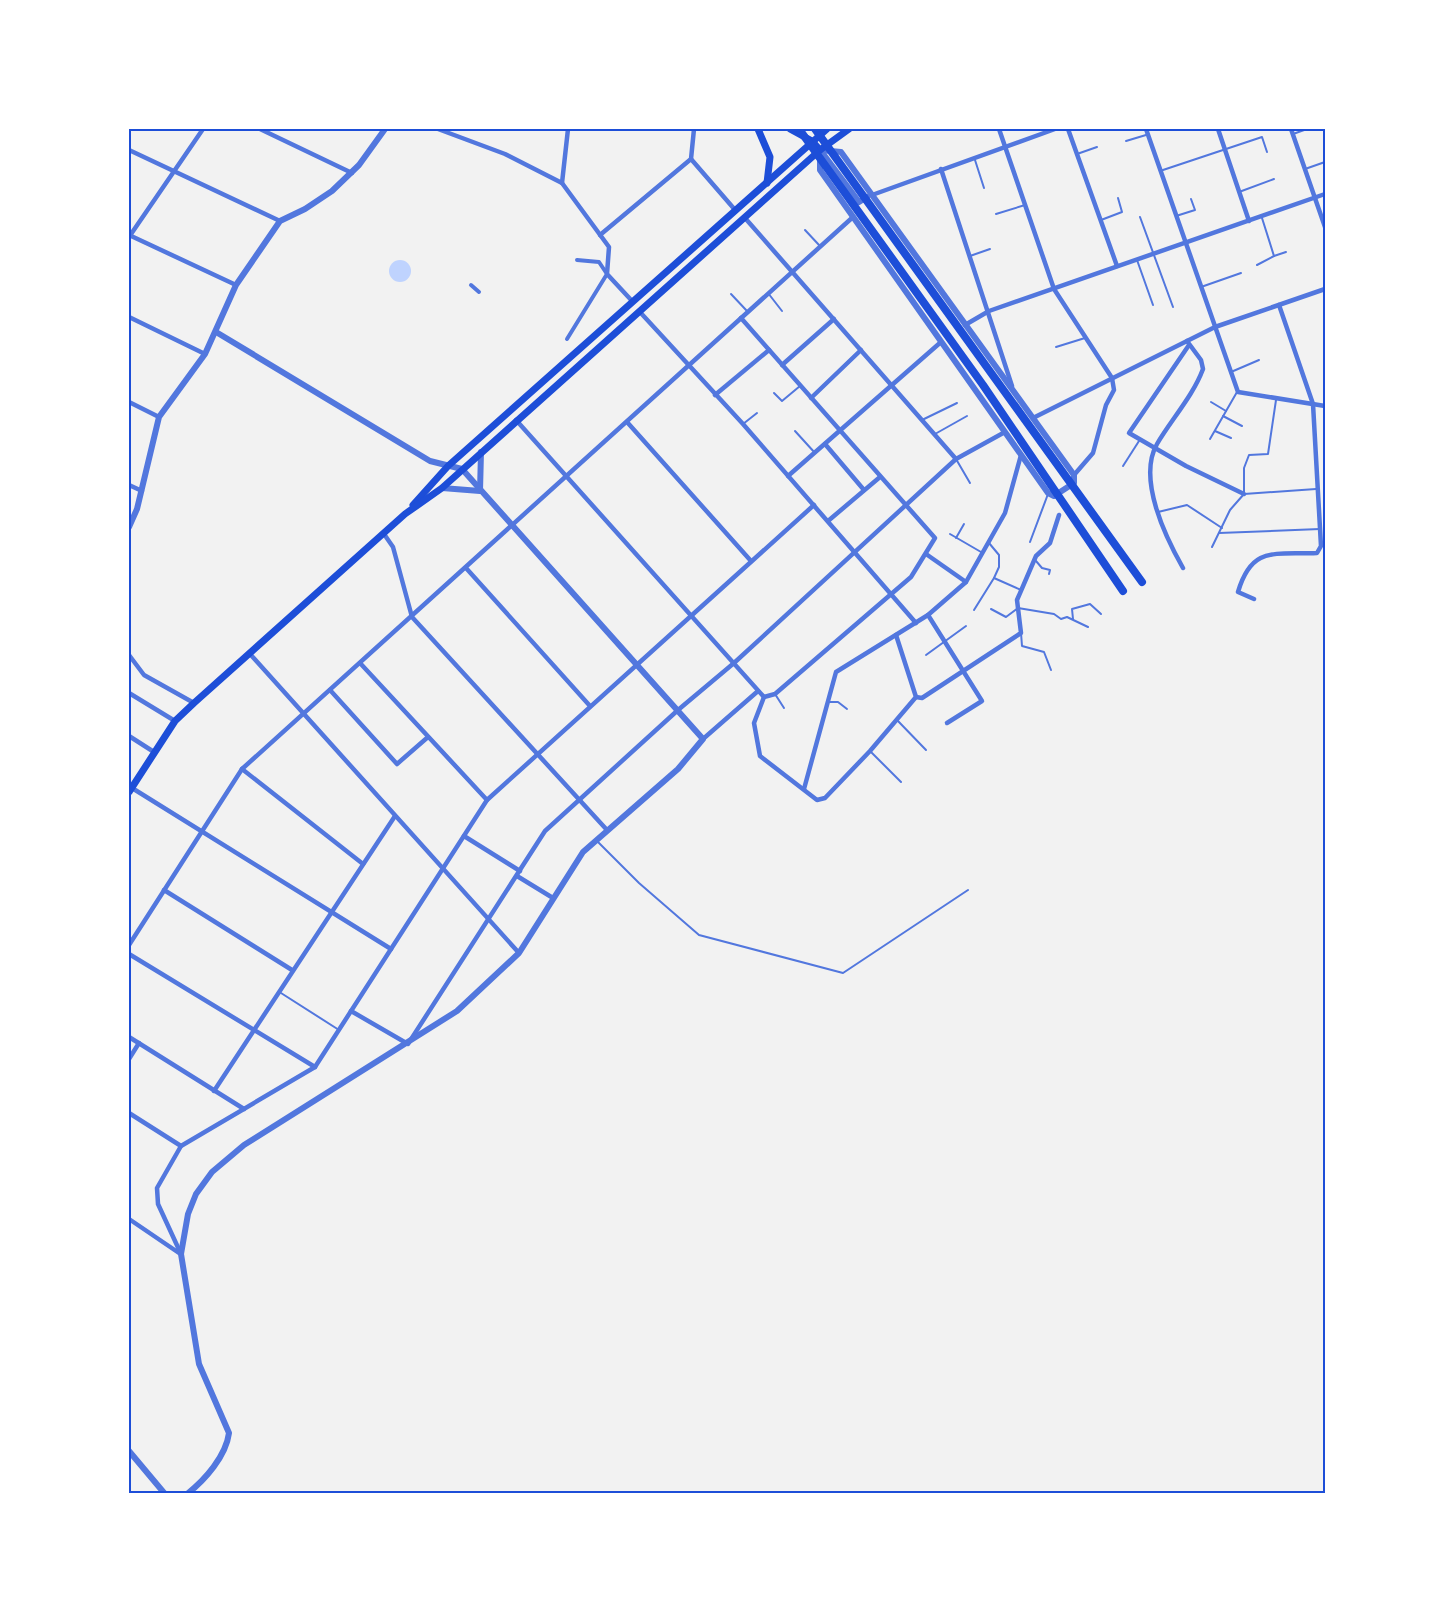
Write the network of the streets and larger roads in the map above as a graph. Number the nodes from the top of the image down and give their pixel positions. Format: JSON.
{"nodes":[{"id":1,"x":203,"y":129,"type":"edge"},
{"id":2,"x":261,"y":129,"type":"edge"},
{"id":3,"x":385,"y":129,"type":"edge"},
{"id":4,"x":438,"y":129,"type":"edge"},
{"id":5,"x":568,"y":129,"type":"edge"},
{"id":6,"x":694,"y":129,"type":"edge"},
{"id":7,"x":758,"y":129,"type":"edge"},
{"id":8,"x":790,"y":129,"type":"edge"},
{"id":9,"x":799,"y":129,"type":"edge"},
{"id":10,"x":815,"y":129,"type":"edge"},
{"id":11,"x":827,"y":129,"type":"edge"},
{"id":12,"x":849,"y":129,"type":"edge"},
{"id":13,"x":999,"y":129,"type":"edge"},
{"id":14,"x":1055,"y":129,"type":"edge"},
{"id":15,"x":1068,"y":129,"type":"edge"},
{"id":16,"x":1218,"y":129,"type":"edge"},
{"id":17,"x":1146,"y":131,"type":"edge"},
{"id":18,"x":1292,"y":131,"type":"edge"},
{"id":19,"x":812,"y":141,"type":"junction"},
{"id":20,"x":1005,"y":147,"type":"junction"},
{"id":21,"x":129,"y":150,"type":"edge"},
{"id":22,"x":820,"y":150,"type":"junction"},
{"id":23,"x":691,"y":159,"type":"junction"},
{"id":24,"x":941,"y":169,"type":"junction"},
{"id":25,"x":174,"y":171,"type":"junction"},
{"id":26,"x":352,"y":173,"type":"junction"},
{"id":27,"x":562,"y":183,"type":"junction"},
{"id":28,"x":767,"y":184,"type":"junction"},
{"id":29,"x":872,"y":195,"type":"junction"},
{"id":30,"x":1325,"y":195,"type":"edge"},
{"id":31,"x":1315,"y":198,"type":"junction"},
{"id":32,"x":736,"y":211,"type":"junction"},
{"id":33,"x":853,"y":217,"type":"junction"},
{"id":34,"x":745,"y":218,"type":"junction"},
{"id":35,"x":280,"y":221,"type":"junction"},
{"id":36,"x":1250,"y":221,"type":"junction"},
{"id":37,"x":1325,"y":227,"type":"edge"},
{"id":38,"x":600,"y":235,"type":"junction"},
{"id":39,"x":129,"y":236,"type":"edge"},
{"id":40,"x":1186,"y":243,"type":"junction"},
{"id":41,"x":577,"y":260,"type":"dead end"},
{"id":42,"x":1117,"y":267,"type":"junction"},
{"id":43,"x":792,"y":272,"type":"junction"},
{"id":44,"x":607,"y":274,"type":"junction"},
{"id":45,"x":236,"y":285,"type":"junction"},
{"id":46,"x":471,"y":285,"type":"dead end"},
{"id":47,"x":1054,"y":289,"type":"junction"},
{"id":48,"x":1325,"y":289,"type":"edge"},
{"id":49,"x":479,"y":292,"type":"dead end"},
{"id":50,"x":633,"y":302,"type":"junction"},
{"id":51,"x":1279,"y":305,"type":"junction"},
{"id":52,"x":639,"y":311,"type":"junction"},
{"id":53,"x":989,"y":311,"type":"junction"},
{"id":54,"x":129,"y":317,"type":"edge"},
{"id":55,"x":741,"y":318,"type":"junction"},
{"id":56,"x":834,"y":319,"type":"junction"},
{"id":57,"x":965,"y":325,"type":"junction"},
{"id":58,"x":1215,"y":327,"type":"junction"},
{"id":59,"x":216,"y":332,"type":"junction"},
{"id":60,"x":567,"y":339,"type":"dead end"},
{"id":61,"x":941,"y":342,"type":"junction"},
{"id":62,"x":1188,"y":343,"type":"junction"},
{"id":63,"x":769,"y":350,"type":"junction"},
{"id":64,"x":861,"y":350,"type":"junction"},
{"id":65,"x":206,"y":354,"type":"junction"},
{"id":66,"x":782,"y":365,"type":"junction"},
{"id":67,"x":689,"y":367,"type":"junction"},
{"id":68,"x":1112,"y":378,"type":"junction"},
{"id":69,"x":892,"y":385,"type":"junction"},
{"id":70,"x":1013,"y":392,"type":"junction"},
{"id":71,"x":714,"y":395,"type":"junction"},
{"id":72,"x":811,"y":398,"type":"junction"},
{"id":73,"x":129,"y":402,"type":"edge"},
{"id":74,"x":1313,"y":404,"type":"junction"},
{"id":75,"x":1325,"y":406,"type":"edge"},
{"id":76,"x":159,"y":417,"type":"junction"},
{"id":77,"x":1032,"y":418,"type":"junction"},
{"id":78,"x":516,"y":420,"type":"junction"},
{"id":79,"x":627,"y":422,"type":"junction"},
{"id":80,"x":840,"y":431,"type":"junction"},
{"id":81,"x":1005,"y":432,"type":"junction"},
{"id":82,"x":825,"y":444,"type":"junction"},
{"id":83,"x":1155,"y":447,"type":"junction"},
{"id":84,"x":481,"y":452,"type":"junction"},
{"id":85,"x":1022,"y":455,"type":"junction"},
{"id":86,"x":956,"y":459,"type":"junction"},
{"id":87,"x":448,"y":466,"type":"junction"},
{"id":88,"x":462,"y":469,"type":"junction"},
{"id":89,"x":1074,"y":475,"type":"junction"},
{"id":90,"x":788,"y":476,"type":"junction"},
{"id":91,"x":566,"y":477,"type":"junction"},
{"id":92,"x":879,"y":477,"type":"junction"},
{"id":93,"x":129,"y":485,"type":"edge"},
{"id":94,"x":442,"y":488,"type":"junction"},
{"id":95,"x":142,"y":490,"type":"junction"},
{"id":96,"x":864,"y":490,"type":"junction"},
{"id":97,"x":480,"y":491,"type":"junction"},
{"id":98,"x":1244,"y":494,"type":"road end"},
{"id":99,"x":814,"y":505,"type":"junction"},
{"id":100,"x":905,"y":506,"type":"junction"},
{"id":101,"x":405,"y":514,"type":"junction"},
{"id":102,"x":1059,"y":515,"type":"dead end"},
{"id":103,"x":828,"y":521,"type":"junction"},
{"id":104,"x":129,"y":527,"type":"edge"},
{"id":105,"x":512,"y":527,"type":"junction"},
{"id":106,"x":384,"y":534,"type":"junction"},
{"id":107,"x":856,"y":553,"type":"junction"},
{"id":108,"x":926,"y":554,"type":"junction"},
{"id":109,"x":752,"y":561,"type":"junction"},
{"id":110,"x":466,"y":568,"type":"junction"},
{"id":111,"x":1183,"y":568,"type":"dead end"},
{"id":112,"x":966,"y":582,"type":"junction"},
{"id":113,"x":1142,"y":582,"type":"dead end"},
{"id":114,"x":1123,"y":591,"type":"dead end"},
{"id":115,"x":891,"y":594,"type":"junction"},
{"id":116,"x":1254,"y":599,"type":"dead end"},
{"id":117,"x":928,"y":615,"type":"junction"},
{"id":118,"x":412,"y":616,"type":"junction"},
{"id":119,"x":691,"y":616,"type":"junction"},
{"id":120,"x":916,"y":623,"type":"junction"},
{"id":121,"x":896,"y":635,"type":"junction"},
{"id":122,"x":250,"y":654,"type":"junction"},
{"id":123,"x":129,"y":655,"type":"edge"},
{"id":124,"x":360,"y":663,"type":"junction"},
{"id":125,"x":734,"y":663,"type":"junction"},
{"id":126,"x":637,"y":664,"type":"junction"},
{"id":127,"x":964,"y":670,"type":"junction"},
{"id":128,"x":330,"y":690,"type":"junction"},
{"id":129,"x":758,"y":691,"type":"junction"},
{"id":130,"x":129,"y":693,"type":"edge"},
{"id":131,"x":916,"y":697,"type":"junction"},
{"id":132,"x":764,"y":698,"type":"junction"},
{"id":133,"x":194,"y":703,"type":"junction"},
{"id":134,"x":590,"y":706,"type":"junction"},
{"id":135,"x":678,"y":710,"type":"junction"},
{"id":136,"x":303,"y":714,"type":"junction"},
{"id":137,"x":175,"y":721,"type":"junction"},
{"id":138,"x":947,"y":723,"type":"dead end"},
{"id":139,"x":129,"y":736,"type":"edge"},
{"id":140,"x":428,"y":737,"type":"junction"},
{"id":141,"x":703,"y":739,"type":"junction"},
{"id":142,"x":154,"y":752,"type":"junction"},
{"id":143,"x":538,"y":754,"type":"junction"},
{"id":144,"x":242,"y":769,"type":"junction"},
{"id":145,"x":131,"y":785,"type":"edge"},
{"id":146,"x":804,"y":789,"type":"junction"},
{"id":147,"x":579,"y":800,"type":"junction"},
{"id":148,"x":487,"y":801,"type":"junction"},
{"id":149,"x":395,"y":816,"type":"junction"},
{"id":150,"x":202,"y":830,"type":"junction"},
{"id":151,"x":607,"y":830,"type":"junction"},
{"id":152,"x":464,"y":836,"type":"junction"},
{"id":153,"x":363,"y":864,"type":"junction"},
{"id":154,"x":444,"y":869,"type":"junction"},
{"id":155,"x":519,"y":873,"type":"junction"},
{"id":156,"x":164,"y":890,"type":"junction"},
{"id":157,"x":553,"y":898,"type":"junction"},
{"id":158,"x":331,"y":911,"type":"junction"},
{"id":159,"x":489,"y":919,"type":"junction"},
{"id":160,"x":129,"y":945,"type":"edge"},
{"id":161,"x":391,"y":949,"type":"junction"},
{"id":162,"x":519,"y":953,"type":"junction"},
{"id":163,"x":129,"y":954,"type":"edge"},
{"id":164,"x":292,"y":970,"type":"junction"},
{"id":165,"x":351,"y":1011,"type":"junction"},
{"id":166,"x":253,"y":1029,"type":"junction"},
{"id":167,"x":129,"y":1037,"type":"edge"},
{"id":168,"x":139,"y":1043,"type":"junction"},
{"id":169,"x":408,"y":1044,"type":"junction"},
{"id":170,"x":129,"y":1059,"type":"edge"},
{"id":171,"x":315,"y":1067,"type":"junction"},
{"id":172,"x":214,"y":1091,"type":"junction"},
{"id":173,"x":244,"y":1109,"type":"junction"},
{"id":174,"x":129,"y":1113,"type":"edge"},
{"id":175,"x":181,"y":1146,"type":"junction"},
{"id":176,"x":129,"y":1219,"type":"edge"},
{"id":177,"x":181,"y":1254,"type":"junction"},
{"id":178,"x":129,"y":1451,"type":"edge"},
{"id":179,"x":165,"y":1494,"type":"edge"},
{"id":180,"x":187,"y":1494,"type":"edge"}],
"edges":[{"from":1,"to":25,"type":"street"},
{"from":2,"to":26,"type":"street"},
{"from":3,"to":26,"type":"street"},
{"from":4,"to":27,"type":"street"},
{"from":5,"to":27,"type":"street"},
{"from":6,"to":23,"type":"street"},
{"from":7,"to":28,"type":"main road"},
{"from":8,"to":19,"type":"main road"},
{"from":9,"to":114,"type":"highway"},
{"from":10,"to":113,"type":"highway"},
{"from":11,"to":19,"type":"main road"},
{"from":12,"to":22,"type":"main road"},
{"from":13,"to":20,"type":"street"},
{"from":14,"to":20,"type":"street"},
{"from":15,"to":42,"type":"street"},
{"from":16,"to":36,"type":"street"},
{"from":17,"to":40,"type":"street"},
{"from":18,"to":31,"type":"street"},
{"from":19,"to":22,"type":"main road"},
{"from":19,"to":28,"type":"main road"},
{"from":20,"to":24,"type":"street"},
{"from":20,"to":47,"type":"street"},
{"from":21,"to":25,"type":"street"},
{"from":22,"to":29,"type":"street"},
{"from":22,"to":29,"type":"street"},
{"from":22,"to":33,"type":"street"},
{"from":22,"to":34,"type":"main road"},
{"from":23,"to":32,"type":"street"},
{"from":23,"to":38,"type":"street"},
{"from":24,"to":29,"type":"street"},
{"from":24,"to":53,"type":"street"},
{"from":25,"to":35,"type":"street"},
{"from":25,"to":39,"type":"street"},
{"from":26,"to":35,"type":"street"},
{"from":27,"to":38,"type":"street"},
{"from":28,"to":32,"type":"main road"},
{"from":29,"to":57,"type":"street"},
{"from":30,"to":31,"type":"street"},
{"from":31,"to":36,"type":"street"},
{"from":31,"to":37,"type":"street"},
{"from":32,"to":50,"type":"main road"},
{"from":33,"to":43,"type":"street"},
{"from":33,"to":61,"type":"street"},
{"from":34,"to":43,"type":"street"},
{"from":34,"to":52,"type":"main road"},
{"from":35,"to":45,"type":"street"},
{"from":36,"to":40,"type":"street"},
{"from":38,"to":44,"type":"street"},
{"from":39,"to":45,"type":"street"},
{"from":40,"to":42,"type":"street"},
{"from":40,"to":58,"type":"street"},
{"from":41,"to":44,"type":"street"},
{"from":42,"to":47,"type":"street"},
{"from":43,"to":55,"type":"street"},
{"from":43,"to":56,"type":"street"},
{"from":44,"to":50,"type":"street"},
{"from":44,"to":60,"type":"street"},
{"from":45,"to":59,"type":"street"},
{"from":46,"to":49,"type":"street"},
{"from":47,"to":53,"type":"street"},
{"from":47,"to":68,"type":"street"},
{"from":48,"to":51,"type":"street"},
{"from":50,"to":87,"type":"main road"},
{"from":51,"to":58,"type":"street"},
{"from":51,"to":74,"type":"street"},
{"from":52,"to":67,"type":"street"},
{"from":52,"to":78,"type":"main road"},
{"from":53,"to":57,"type":"street"},
{"from":53,"to":70,"type":"street"},
{"from":54,"to":65,"type":"street"},
{"from":55,"to":63,"type":"street"},
{"from":55,"to":67,"type":"street"},
{"from":56,"to":64,"type":"street"},
{"from":56,"to":66,"type":"street"},
{"from":57,"to":70,"type":"street"},
{"from":58,"to":62,"type":"street"},
{"from":58,"to":74,"type":"street"},
{"from":59,"to":65,"type":"street"},
{"from":59,"to":87,"type":"street"},
{"from":61,"to":69,"type":"street"},
{"from":61,"to":81,"type":"street"},
{"from":62,"to":68,"type":"street"},
{"from":62,"to":83,"type":"street"},
{"from":62,"to":83,"type":"street"},
{"from":63,"to":66,"type":"street"},
{"from":63,"to":71,"type":"street"},
{"from":64,"to":69,"type":"street"},
{"from":64,"to":72,"type":"street"},
{"from":65,"to":76,"type":"street"},
{"from":66,"to":72,"type":"street"},
{"from":67,"to":71,"type":"street"},
{"from":67,"to":79,"type":"street"},
{"from":68,"to":77,"type":"street"},
{"from":68,"to":89,"type":"street"},
{"from":69,"to":80,"type":"street"},
{"from":69,"to":86,"type":"street"},
{"from":70,"to":77,"type":"street"},
{"from":71,"to":90,"type":"street"},
{"from":72,"to":80,"type":"street"},
{"from":73,"to":76,"type":"street"},
{"from":74,"to":75,"type":"street"},
{"from":74,"to":116,"type":"street"},
{"from":76,"to":95,"type":"street"},
{"from":77,"to":89,"type":"street"},
{"from":78,"to":84,"type":"main road"},
{"from":78,"to":91,"type":"street"},
{"from":79,"to":91,"type":"street"},
{"from":79,"to":109,"type":"street"},
{"from":80,"to":82,"type":"street"},
{"from":80,"to":92,"type":"street"},
{"from":81,"to":85,"type":"street"},
{"from":81,"to":86,"type":"street"},
{"from":82,"to":90,"type":"street"},
{"from":82,"to":96,"type":"street"},
{"from":83,"to":98,"type":"street"},
{"from":83,"to":111,"type":"street"},
{"from":84,"to":88,"type":"main road"},
{"from":84,"to":97,"type":"street"},
{"from":85,"to":89,"type":"street"},
{"from":85,"to":112,"type":"street"},
{"from":86,"to":100,"type":"street"},
{"from":87,"to":88,"type":"street"},
{"from":87,"to":101,"type":"main road"},
{"from":88,"to":94,"type":"main road"},
{"from":88,"to":97,"type":"street"},
{"from":90,"to":99,"type":"street"},
{"from":91,"to":105,"type":"street"},
{"from":91,"to":119,"type":"street"},
{"from":92,"to":96,"type":"street"},
{"from":92,"to":100,"type":"street"},
{"from":93,"to":95,"type":"street"},
{"from":94,"to":97,"type":"street"},
{"from":94,"to":101,"type":"main road"},
{"from":95,"to":104,"type":"street"},
{"from":96,"to":103,"type":"street"},
{"from":97,"to":105,"type":"street"},
{"from":99,"to":103,"type":"street"},
{"from":99,"to":109,"type":"street"},
{"from":100,"to":107,"type":"street"},
{"from":100,"to":108,"type":"street"},
{"from":101,"to":106,"type":"main road"},
{"from":102,"to":127,"type":"street"},
{"from":103,"to":107,"type":"street"},
{"from":105,"to":110,"type":"street"},
{"from":105,"to":126,"type":"street"},
{"from":106,"to":118,"type":"street"},
{"from":106,"to":122,"type":"main road"},
{"from":107,"to":115,"type":"street"},
{"from":107,"to":125,"type":"street"},
{"from":108,"to":112,"type":"street"},
{"from":108,"to":115,"type":"street"},
{"from":109,"to":119,"type":"street"},
{"from":110,"to":118,"type":"street"},
{"from":110,"to":134,"type":"street"},
{"from":112,"to":117,"type":"street"},
{"from":115,"to":120,"type":"street"},
{"from":115,"to":132,"type":"street"},
{"from":117,"to":120,"type":"street"},
{"from":117,"to":127,"type":"street"},
{"from":118,"to":124,"type":"street"},
{"from":118,"to":143,"type":"street"},
{"from":119,"to":125,"type":"street"},
{"from":119,"to":126,"type":"street"},
{"from":120,"to":121,"type":"street"},
{"from":121,"to":131,"type":"street"},
{"from":121,"to":146,"type":"street"},
{"from":122,"to":133,"type":"main road"},
{"from":122,"to":136,"type":"street"},
{"from":123,"to":133,"type":"street"},
{"from":124,"to":128,"type":"street"},
{"from":124,"to":140,"type":"street"},
{"from":125,"to":129,"type":"street"},
{"from":125,"to":135,"type":"street"},
{"from":126,"to":134,"type":"street"},
{"from":126,"to":135,"type":"street"},
{"from":127,"to":131,"type":"street"},
{"from":127,"to":138,"type":"street"},
{"from":128,"to":136,"type":"street"},
{"from":128,"to":140,"type":"street"},
{"from":129,"to":132,"type":"street"},
{"from":129,"to":141,"type":"street"},
{"from":130,"to":137,"type":"street"},
{"from":131,"to":146,"type":"street"},
{"from":132,"to":146,"type":"street"},
{"from":133,"to":137,"type":"main road"},
{"from":134,"to":143,"type":"street"},
{"from":135,"to":141,"type":"street"},
{"from":135,"to":147,"type":"street"},
{"from":136,"to":144,"type":"street"},
{"from":136,"to":149,"type":"street"},
{"from":137,"to":142,"type":"main road"},
{"from":139,"to":142,"type":"street"},
{"from":140,"to":148,"type":"street"},
{"from":141,"to":151,"type":"street"},
{"from":142,"to":145,"type":"main road"},
{"from":143,"to":147,"type":"street"},
{"from":143,"to":148,"type":"street"},
{"from":144,"to":150,"type":"street"},
{"from":144,"to":153,"type":"street"},
{"from":145,"to":150,"type":"street"},
{"from":147,"to":151,"type":"street"},
{"from":147,"to":155,"type":"street"},
{"from":148,"to":152,"type":"street"},
{"from":149,"to":153,"type":"street"},
{"from":149,"to":154,"type":"street"},
{"from":150,"to":156,"type":"street"},
{"from":150,"to":158,"type":"street"},
{"from":151,"to":157,"type":"street"},
{"from":152,"to":154,"type":"street"},
{"from":152,"to":155,"type":"street"},
{"from":153,"to":158,"type":"street"},
{"from":154,"to":159,"type":"street"},
{"from":154,"to":161,"type":"street"},
{"from":155,"to":157,"type":"street"},
{"from":155,"to":159,"type":"street"},
{"from":156,"to":160,"type":"street"},
{"from":156,"to":164,"type":"street"},
{"from":157,"to":162,"type":"street"},
{"from":158,"to":161,"type":"street"},
{"from":158,"to":164,"type":"street"},
{"from":159,"to":162,"type":"street"},
{"from":159,"to":169,"type":"street"},
{"from":161,"to":165,"type":"street"},
{"from":162,"to":169,"type":"street"},
{"from":163,"to":166,"type":"street"},
{"from":164,"to":166,"type":"street"},
{"from":165,"to":169,"type":"street"},
{"from":165,"to":171,"type":"street"},
{"from":166,"to":171,"type":"street"},
{"from":166,"to":172,"type":"street"},
{"from":167,"to":168,"type":"street"},
{"from":168,"to":170,"type":"street"},
{"from":168,"to":172,"type":"street"},
{"from":169,"to":177,"type":"street"},
{"from":171,"to":173,"type":"street"},
{"from":172,"to":173,"type":"street"},
{"from":173,"to":175,"type":"street"},
{"from":174,"to":175,"type":"street"},
{"from":175,"to":177,"type":"street"},
{"from":176,"to":177,"type":"street"},
{"from":177,"to":180,"type":"street"},
{"from":178,"to":179,"type":"street"}]}
